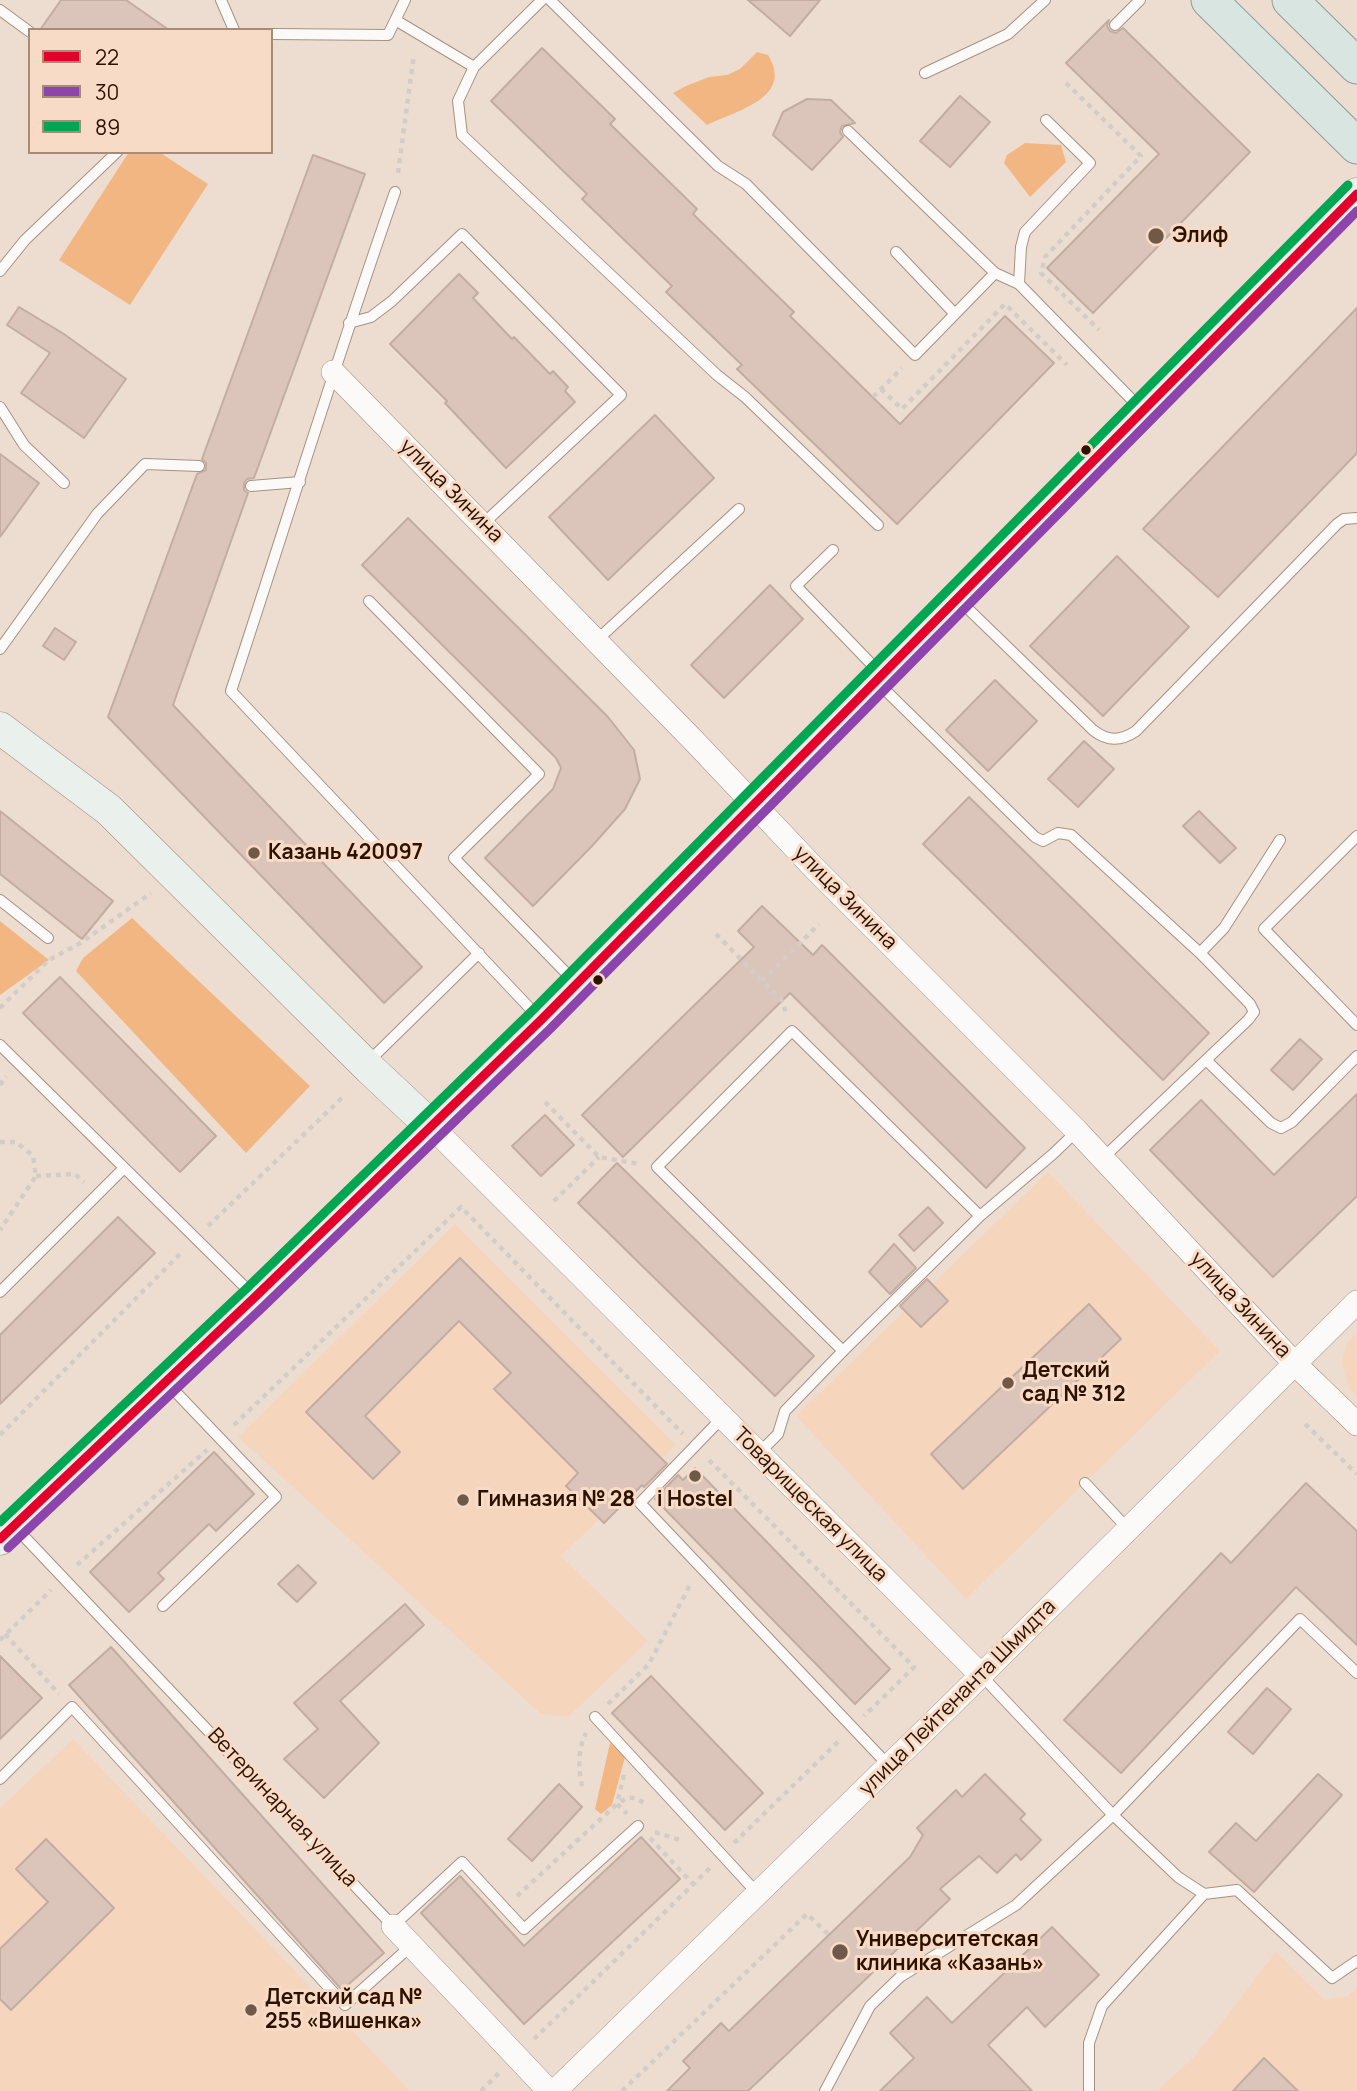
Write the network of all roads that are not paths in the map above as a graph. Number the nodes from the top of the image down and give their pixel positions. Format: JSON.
{"nodes":[{"id":1,"x":221,"y":0,"type":"edge"},
{"id":2,"x":405,"y":0,"type":"edge"},
{"id":3,"x":542,"y":0,"type":"edge"},
{"id":4,"x":550,"y":0,"type":"edge"},
{"id":5,"x":1045,"y":0,"type":"edge"},
{"id":6,"x":1140,"y":0,"type":"edge"},
{"id":7,"x":1209,"y":0,"type":"edge"},
{"id":8,"x":1290,"y":0,"type":"edge"},
{"id":9,"x":0,"y":10,"type":"edge"},
{"id":10,"x":397,"y":21,"type":"junction"},
{"id":11,"x":1115,"y":25,"type":"dead end"},
{"id":12,"x":233,"y":28,"type":"edge"},
{"id":13,"x":28,"y":31,"type":"edge"},
{"id":14,"x":273,"y":34,"type":"edge"},
{"id":15,"x":474,"y":66,"type":"junction"},
{"id":16,"x":1357,"y":66,"type":"edge"},
{"id":17,"x":925,"y":73,"type":"dead end"},
{"id":18,"x":1046,"y":120,"type":"dead end"},
{"id":19,"x":848,"y":131,"type":"dead end"},
{"id":20,"x":1357,"y":146,"type":"edge"},
{"id":21,"x":115,"y":154,"type":"edge"},
{"id":22,"x":396,"y":192,"type":"road end"},
{"id":23,"x":1357,"y":194,"type":"edge"},
{"id":24,"x":896,"y":252,"type":"dead end"},
{"id":25,"x":0,"y":271,"type":"edge"},
{"id":26,"x":995,"y":273,"type":"junction"},
{"id":27,"x":1019,"y":284,"type":"junction"},
{"id":28,"x":956,"y":314,"type":"junction"},
{"id":29,"x":349,"y":323,"type":"junction"},
{"id":30,"x":333,"y":372,"type":"junction"},
{"id":31,"x":0,"y":407,"type":"edge"},
{"id":32,"x":1143,"y":411,"type":"junction"},
{"id":33,"x":199,"y":466,"type":"dead end"},
{"id":34,"x":300,"y":482,"type":"junction"},
{"id":35,"x":64,"y":483,"type":"dead end"},
{"id":36,"x":251,"y":486,"type":"dead end"},
{"id":37,"x":739,"y":509,"type":"dead end"},
{"id":38,"x":1357,"y":518,"type":"edge"},
{"id":39,"x":483,"y":524,"type":"junction"},
{"id":40,"x":877,"y":525,"type":"dead end"},
{"id":41,"x":833,"y":550,"type":"dead end"},
{"id":42,"x":958,"y":599,"type":"junction"},
{"id":43,"x":369,"y":601,"type":"dead end"},
{"id":44,"x":597,"y":640,"type":"junction"},
{"id":45,"x":0,"y":649,"type":"edge"},
{"id":46,"x":880,"y":679,"type":"junction"},
{"id":47,"x":0,"y":728,"type":"edge"},
{"id":48,"x":755,"y":805,"type":"junction"},
{"id":49,"x":1357,"y":836,"type":"edge"},
{"id":50,"x":1280,"y":840,"type":"dead end"},
{"id":51,"x":0,"y":900,"type":"edge"},
{"id":52,"x":48,"y":938,"type":"dead end"},
{"id":53,"x":479,"y":953,"type":"junction"},
{"id":54,"x":1200,"y":953,"type":"junction"},
{"id":55,"x":577,"y":984,"type":"junction"},
{"id":56,"x":541,"y":1020,"type":"junction"},
{"id":57,"x":1357,"y":1025,"type":"edge"},
{"id":58,"x":0,"y":1045,"type":"edge"},
{"id":59,"x":1357,"y":1056,"type":"edge"},
{"id":60,"x":1206,"y":1060,"type":"junction"},
{"id":61,"x":365,"y":1064,"type":"junction"},
{"id":62,"x":432,"y":1127,"type":"junction"},
{"id":63,"x":1077,"y":1130,"type":"junction"},
{"id":64,"x":1103,"y":1158,"type":"junction"},
{"id":65,"x":124,"y":1168,"type":"junction"},
{"id":66,"x":980,"y":1216,"type":"junction"},
{"id":67,"x":0,"y":1292,"type":"edge"},
{"id":68,"x":255,"y":1297,"type":"junction"},
{"id":69,"x":1357,"y":1301,"type":"edge"},
{"id":70,"x":843,"y":1351,"type":"junction"},
{"id":71,"x":1296,"y":1365,"type":"junction"},
{"id":72,"x":166,"y":1382,"type":"junction"},
{"id":73,"x":722,"y":1418,"type":"junction"},
{"id":74,"x":1357,"y":1424,"type":"edge"},
{"id":75,"x":758,"y":1454,"type":"junction"},
{"id":76,"x":1084,"y":1483,"type":"dead end"},
{"id":77,"x":1129,"y":1530,"type":"junction"},
{"id":78,"x":4,"y":1535,"type":"edge"},
{"id":79,"x":163,"y":1606,"type":"dead end"},
{"id":80,"x":1357,"y":1673,"type":"edge"},
{"id":81,"x":981,"y":1675,"type":"junction"},
{"id":82,"x":595,"y":1717,"type":"road end"},
{"id":83,"x":889,"y":1766,"type":"junction"},
{"id":84,"x":0,"y":1779,"type":"edge"},
{"id":85,"x":1113,"y":1815,"type":"junction"},
{"id":86,"x":638,"y":1826,"type":"road end"},
{"id":87,"x":758,"y":1894,"type":"junction"},
{"id":88,"x":1204,"y":1894,"type":"junction"},
{"id":89,"x":393,"y":1926,"type":"junction"},
{"id":90,"x":412,"y":1945,"type":"junction"},
{"id":91,"x":1357,"y":1961,"type":"edge"},
{"id":92,"x":549,"y":2091,"type":"edge"},
{"id":93,"x":555,"y":2091,"type":"edge"},
{"id":94,"x":825,"y":2091,"type":"edge"},
{"id":95,"x":1088,"y":2091,"type":"edge"}],
"edges":[{"from":1,"to":12,"type":"lane"},
{"from":2,"to":10,"type":"lane"},
{"from":3,"to":15,"type":"lane"},
{"from":4,"to":28,"type":"lane"},
{"from":5,"to":17,"type":"lane"},
{"from":6,"to":11,"type":"lane"},
{"from":7,"to":20,"type":"main road"},
{"from":8,"to":16,"type":"main road"},
{"from":9,"to":13,"type":"lane"},
{"from":10,"to":14,"type":"lane"},
{"from":10,"to":15,"type":"lane"},
{"from":15,"to":40,"type":"lane"},
{"from":18,"to":27,"type":"lane"},
{"from":19,"to":26,"type":"lane"},
{"from":21,"to":25,"type":"lane"},
{"from":22,"to":29,"type":"lane"},
{"from":23,"to":32,"type":"main road"},
{"from":24,"to":28,"type":"lane"},
{"from":26,"to":27,"type":"lane"},
{"from":26,"to":28,"type":"lane"},
{"from":27,"to":32,"type":"lane"},
{"from":29,"to":30,"type":"lane"},
{"from":29,"to":39,"type":"lane"},
{"from":30,"to":34,"type":"lane"},
{"from":30,"to":39,"type":"street","name":"улица Зинина"},
{"from":31,"to":35,"type":"lane"},
{"from":32,"to":42,"type":"main road"},
{"from":33,"to":45,"type":"lane"},
{"from":34,"to":36,"type":"lane"},
{"from":34,"to":53,"type":"lane"},
{"from":37,"to":44,"type":"lane"},
{"from":38,"to":42,"type":"lane"},
{"from":39,"to":44,"type":"street","name":"улица Зинина"},
{"from":41,"to":46,"type":"lane"},
{"from":42,"to":46,"type":"main road"},
{"from":43,"to":55,"type":"lane"},
{"from":44,"to":48,"type":"street","name":"улица Зинина"},
{"from":46,"to":48,"type":"main road"},
{"from":46,"to":54,"type":"lane"},
{"from":47,"to":61,"type":"main road","name":"Товарищеская улица"},
{"from":48,"to":55,"type":"main road"},
{"from":48,"to":63,"type":"street","name":"улица Зинина"},
{"from":49,"to":57,"type":"lane"},
{"from":50,"to":54,"type":"lane"},
{"from":51,"to":52,"type":"lane"},
{"from":53,"to":56,"type":"lane"},
{"from":53,"to":61,"type":"lane"},
{"from":54,"to":60,"type":"lane"},
{"from":55,"to":56,"type":"main road"},
{"from":56,"to":62,"type":"main road"},
{"from":58,"to":65,"type":"lane"},
{"from":59,"to":60,"type":"lane"},
{"from":60,"to":64,"type":"lane"},
{"from":61,"to":62,"type":"main road","name":"Товарищеская улица"},
{"from":62,"to":68,"type":"main road"},
{"from":62,"to":73,"type":"street","name":"Товарищеская улица"},
{"from":63,"to":64,"type":"street","name":"улица Зинина"},
{"from":63,"to":66,"type":"lane"},
{"from":64,"to":71,"type":"street","name":"улица Зинина"},
{"from":65,"to":67,"type":"lane"},
{"from":65,"to":68,"type":"lane"},
{"from":66,"to":70,"type":"lane"},
{"from":66,"to":70,"type":"lane"},
{"from":68,"to":72,"type":"main road"},
{"from":69,"to":71,"type":"street","name":"улица Лейтенанта Шмидта"},
{"from":70,"to":75,"type":"lane"},
{"from":71,"to":74,"type":"street","name":"улица Зинина"},
{"from":71,"to":77,"type":"street","name":"улица Лейтенанта Шмидта"},
{"from":72,"to":78,"type":"main road"},
{"from":72,"to":79,"type":"lane"},
{"from":73,"to":75,"type":"street","name":"Товарищеская улица"},
{"from":73,"to":83,"type":"lane"},
{"from":75,"to":81,"type":"street","name":"Товарищеская улица"},
{"from":76,"to":77,"type":"lane"},
{"from":77,"to":81,"type":"street","name":"улица Лейтенанта Шмидта"},
{"from":78,"to":89,"type":"lane","name":"Ветеринарная улица"},
{"from":80,"to":85,"type":"lane"},
{"from":81,"to":83,"type":"street","name":"улица Лейтенанта Шмидта"},
{"from":81,"to":85,"type":"lane"},
{"from":82,"to":87,"type":"lane"},
{"from":83,"to":87,"type":"street","name":"улица Лейтенанта Шмидта"},
{"from":84,"to":90,"type":"lane"},
{"from":85,"to":88,"type":"lane"},
{"from":85,"to":94,"type":"lane"},
{"from":86,"to":89,"type":"lane"},
{"from":87,"to":93,"type":"street","name":"улица Лейтенанта Шмидта"},
{"from":88,"to":91,"type":"lane"},
{"from":88,"to":95,"type":"lane"},
{"from":89,"to":90,"type":"street","name":"Ветеринарная улица"},
{"from":90,"to":92,"type":"street","name":"Ветеринарная улица"}]}
